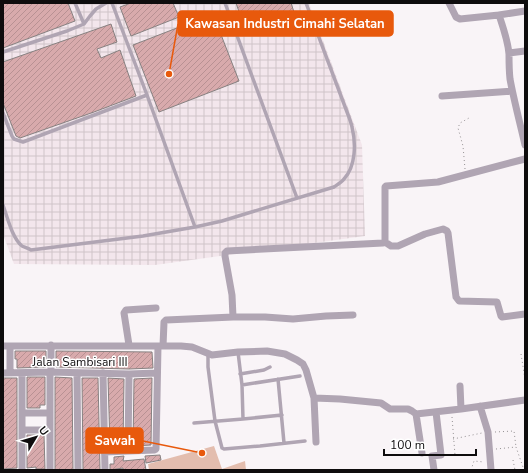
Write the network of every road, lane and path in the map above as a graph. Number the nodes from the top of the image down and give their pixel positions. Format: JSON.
{"nodes":[{"id":1,"x":75,"y":3,"type":"edge"},
{"id":2,"x":106,"y":3,"type":"edge"},
{"id":3,"x":112,"y":3,"type":"edge"},
{"id":4,"x":225,"y":3,"type":"edge"},
{"id":5,"x":306,"y":3,"type":"edge"},
{"id":6,"x":449,"y":3,"type":"edge"},
{"id":7,"x":525,"y":11,"type":"edge"},
{"id":8,"x":499,"y":15,"type":"junction"},
{"id":9,"x":84,"y":24,"type":"junction"},
{"id":10,"x":525,"y":51,"type":"edge"},
{"id":11,"x":3,"y":52,"type":"edge"},
{"id":12,"x":509,"y":53,"type":"junction"},
{"id":13,"x":512,"y":91,"type":"junction"},
{"id":14,"x":147,"y":95,"type":"junction"},
{"id":15,"x":442,"y":96,"type":"dead end"},
{"id":16,"x":3,"y":113,"type":"edge"},
{"id":17,"x":469,"y":118,"type":"dead end"},
{"id":18,"x":525,"y":145,"type":"edge"},
{"id":19,"x":525,"y":159,"type":"edge"},
{"id":20,"x":466,"y":175,"type":"junction"},
{"id":21,"x":297,"y":198,"type":"junction"},
{"id":22,"x":3,"y":204,"type":"edge"},
{"id":23,"x":195,"y":227,"type":"junction"},
{"id":24,"x":385,"y":242,"type":"junction"},
{"id":25,"x":156,"y":308,"type":"dead end"},
{"id":26,"x":353,"y":314,"type":"dead end"},
{"id":27,"x":525,"y":314,"type":"edge"},
{"id":28,"x":233,"y":317,"type":"junction"},
{"id":29,"x":129,"y":345,"type":"junction"},
{"id":30,"x":6,"y":346,"type":"edge"},
{"id":31,"x":51,"y":346,"type":"junction"},
{"id":32,"x":160,"y":346,"type":"junction"},
{"id":33,"x":238,"y":352,"type":"junction"},
{"id":34,"x":208,"y":353,"type":"junction"},
{"id":35,"x":521,"y":354,"type":"dead end"},
{"id":36,"x":270,"y":367,"type":"dead end"},
{"id":37,"x":51,"y":372,"type":"junction"},
{"id":38,"x":6,"y":373,"type":"edge"},
{"id":39,"x":22,"y":373,"type":"junction"},
{"id":40,"x":103,"y":373,"type":"junction"},
{"id":41,"x":157,"y":373,"type":"junction"},
{"id":42,"x":77,"y":374,"type":"junction"},
{"id":43,"x":129,"y":374,"type":"junction"},
{"id":44,"x":240,"y":374,"type":"junction"},
{"id":45,"x":300,"y":376,"type":"dead end"},
{"id":46,"x":278,"y":379,"type":"junction"},
{"id":47,"x":525,"y":379,"type":"edge"},
{"id":48,"x":242,"y":385,"type":"junction"},
{"id":49,"x":460,"y":386,"type":"dead end"},
{"id":50,"x":314,"y":398,"type":"junction"},
{"id":51,"x":525,"y":400,"type":"edge"},
{"id":52,"x":480,"y":406,"type":"junction"},
{"id":53,"x":461,"y":409,"type":"junction"},
{"id":54,"x":451,"y":410,"type":"junction"},
{"id":55,"x":436,"y":412,"type":"junction"},
{"id":56,"x":22,"y":413,"type":"junction"},
{"id":57,"x":50,"y":413,"type":"junction"},
{"id":58,"x":416,"y":414,"type":"junction"},
{"id":59,"x":282,"y":415,"type":"junction"},
{"id":60,"x":242,"y":419,"type":"junction"},
{"id":61,"x":215,"y":421,"type":"junction"},
{"id":62,"x":194,"y":423,"type":"dead end"},
{"id":63,"x":22,"y":430,"type":"junction"},
{"id":64,"x":50,"y":430,"type":"junction"},
{"id":65,"x":514,"y":431,"type":"dead end"},
{"id":66,"x":305,"y":441,"type":"dead end"},
{"id":67,"x":316,"y":442,"type":"dead end"},
{"id":68,"x":284,"y":443,"type":"junction"},
{"id":69,"x":516,"y":447,"type":"junction"},
{"id":70,"x":490,"y":450,"type":"junction"},
{"id":71,"x":128,"y":451,"type":"junction"},
{"id":72,"x":104,"y":452,"type":"junction"},
{"id":73,"x":422,"y":453,"type":"dead end"},
{"id":74,"x":455,"y":455,"type":"dead end"},
{"id":75,"x":513,"y":460,"type":"dead end"},
{"id":76,"x":491,"y":466,"type":"edge"},
{"id":77,"x":22,"y":470,"type":"edge"},
{"id":78,"x":50,"y":470,"type":"edge"},
{"id":79,"x":78,"y":470,"type":"edge"},
{"id":80,"x":105,"y":470,"type":"edge"},
{"id":81,"x":434,"y":470,"type":"edge"},
{"id":82,"x":471,"y":470,"type":"edge"},
{"id":83,"x":514,"y":470,"type":"edge"},
{"id":84,"x":524,"y":470,"type":"edge"}],
"edges":[{"from":1,"to":9,"type":"lane"},
{"from":2,"to":9,"type":"lane"},
{"from":3,"to":14,"type":"lane"},
{"from":4,"to":21,"type":"lane"},
{"from":5,"to":21,"type":"lane"},
{"from":6,"to":8,"type":"street"},
{"from":7,"to":8,"type":"street"},
{"from":8,"to":12,"type":"street"},
{"from":9,"to":11,"type":"lane"},
{"from":10,"to":12,"type":"street"},
{"from":12,"to":13,"type":"street"},
{"from":13,"to":15,"type":"street"},
{"from":13,"to":18,"type":"street"},
{"from":14,"to":16,"type":"lane"},
{"from":14,"to":23,"type":"lane"},
{"from":17,"to":20,"type":"path"},
{"from":19,"to":20,"type":"street"},
{"from":20,"to":24,"type":"street"},
{"from":21,"to":23,"type":"lane"},
{"from":22,"to":23,"type":"lane"},
{"from":24,"to":27,"type":"street"},
{"from":24,"to":28,"type":"street"},
{"from":25,"to":29,"type":"street"},
{"from":26,"to":28,"type":"street"},
{"from":28,"to":32,"type":"street"},
{"from":29,"to":31,"type":"street"},
{"from":29,"to":32,"type":"street"},
{"from":30,"to":31,"type":"street"},
{"from":30,"to":38,"type":"street"},
{"from":31,"to":37,"type":"street"},
{"from":32,"to":34,"type":"street"},
{"from":32,"to":41,"type":"street"},
{"from":33,"to":34,"type":"street"},
{"from":33,"to":44,"type":"lane"},
{"from":33,"to":50,"type":"street"},
{"from":34,"to":61,"type":"lane"},
{"from":35,"to":47,"type":"path"},
{"from":36,"to":44,"type":"lane"},
{"from":37,"to":39,"type":"street","name":"Jalan Sambisari III"},
{"from":37,"to":42,"type":"street","name":"Jalan Sambisari III"},
{"from":37,"to":57,"type":"street"},
{"from":38,"to":39,"type":"street","name":"Jalan Sambisari III"},
{"from":39,"to":56,"type":"street"},
{"from":40,"to":42,"type":"street","name":"Jalan Sambisari III"},
{"from":40,"to":43,"type":"street","name":"Jalan Sambisari III"},
{"from":40,"to":72,"type":"street"},
{"from":41,"to":43,"type":"street","name":"Jalan Sambisari III"},
{"from":41,"to":71,"type":"street"},
{"from":42,"to":79,"type":"street"},
{"from":43,"to":71,"type":"street"},
{"from":44,"to":48,"type":"lane"},
{"from":45,"to":46,"type":"lane"},
{"from":46,"to":48,"type":"lane"},
{"from":46,"to":59,"type":"lane"},
{"from":48,"to":60,"type":"lane"},
{"from":49,"to":53,"type":"street"},
{"from":50,"to":58,"type":"street"},
{"from":50,"to":67,"type":"street"},
{"from":51,"to":52,"type":"street"},
{"from":52,"to":53,"type":"street"},
{"from":52,"to":70,"type":"street"},
{"from":53,"to":54,"type":"street"},
{"from":54,"to":55,"type":"street"},
{"from":54,"to":74,"type":"path"},
{"from":55,"to":58,"type":"street"},
{"from":55,"to":81,"type":"street"},
{"from":56,"to":57,"type":"street"},
{"from":56,"to":63,"type":"street"},
{"from":57,"to":64,"type":"street"},
{"from":58,"to":73,"type":"street"},
{"from":59,"to":60,"type":"lane"},
{"from":59,"to":68,"type":"lane"},
{"from":60,"to":61,"type":"lane"},
{"from":61,"to":62,"type":"lane"},
{"from":61,"to":68,"type":"lane"},
{"from":63,"to":64,"type":"street"},
{"from":63,"to":77,"type":"street"},
{"from":64,"to":78,"type":"street"},
{"from":65,"to":69,"type":"path"},
{"from":66,"to":68,"type":"lane"},
{"from":69,"to":70,"type":"path"},
{"from":69,"to":84,"type":"path"},
{"from":70,"to":76,"type":"street"},
{"from":71,"to":72,"type":"street"},
{"from":72,"to":80,"type":"street"},
{"from":75,"to":83,"type":"path"},
{"from":76,"to":82,"type":"path"}]}
